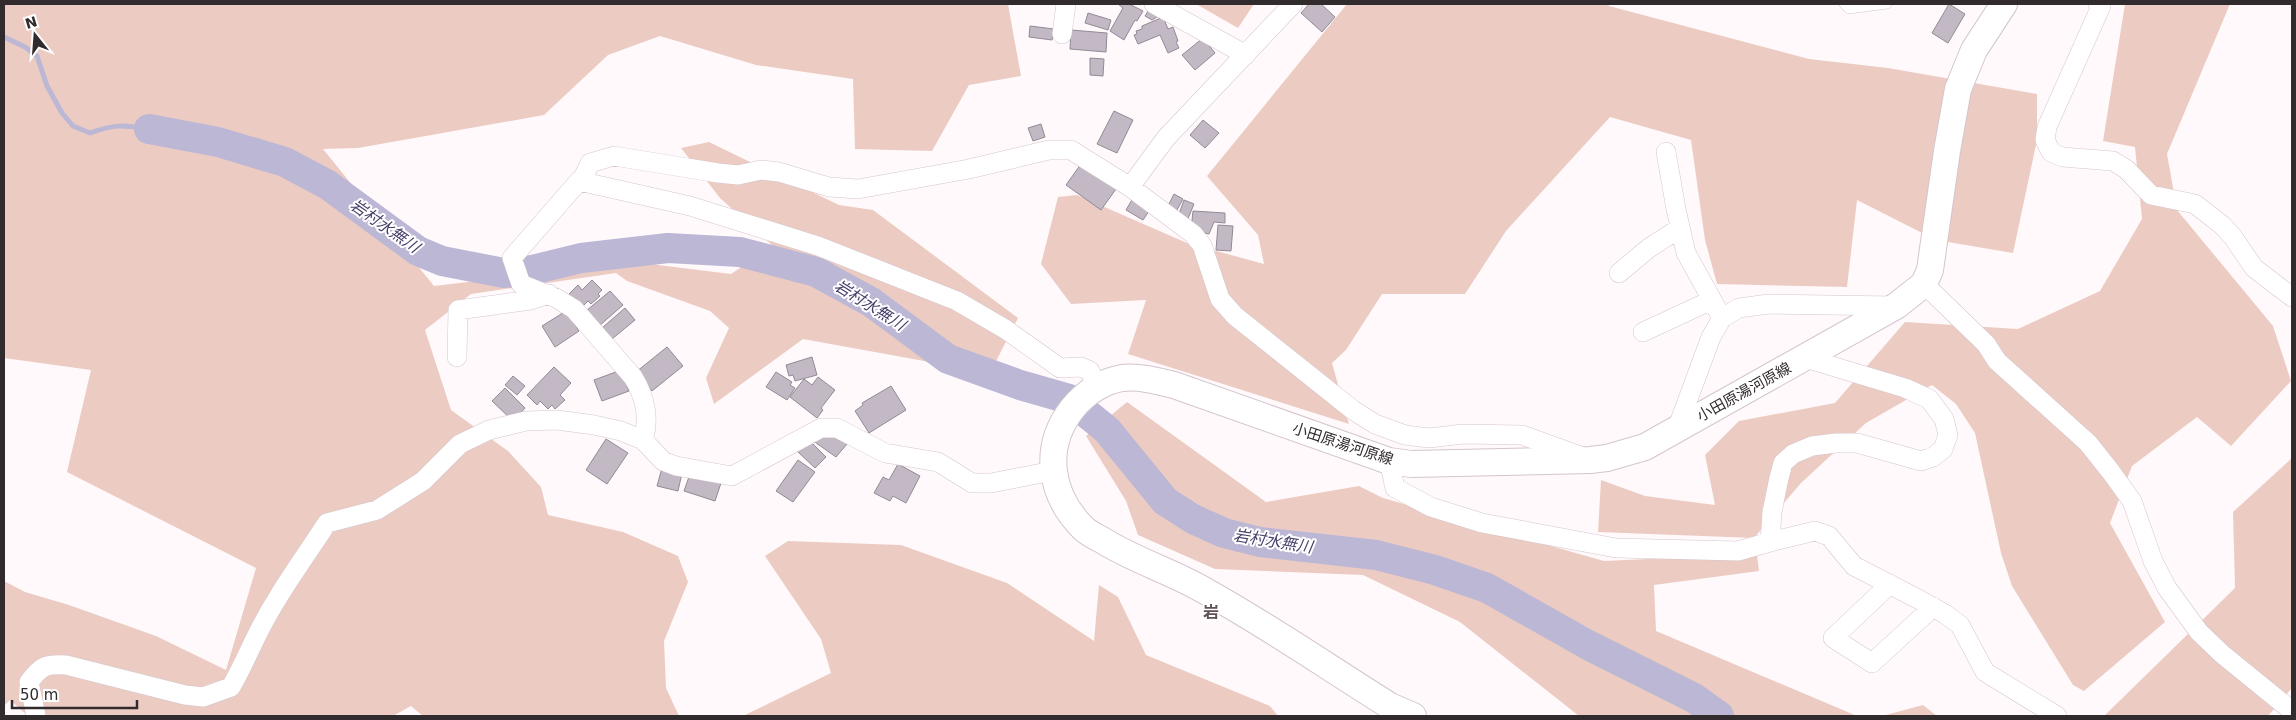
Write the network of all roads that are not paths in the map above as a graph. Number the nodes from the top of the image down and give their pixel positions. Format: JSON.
{"nodes":[{"id":1,"x":1066,"y":4,"type":"edge"},
{"id":2,"x":1154,"y":4,"type":"edge"},
{"id":3,"x":1293,"y":4,"type":"edge"},
{"id":4,"x":1844,"y":4,"type":"edge"},
{"id":5,"x":1888,"y":4,"type":"edge"},
{"id":6,"x":2004,"y":4,"type":"edge"},
{"id":7,"x":2098,"y":4,"type":"edge"},
{"id":8,"x":1062,"y":34,"type":"dead end"},
{"id":9,"x":1246,"y":55,"type":"junction"},
{"id":10,"x":1666,"y":152,"type":"dead end"},
{"id":11,"x":581,"y":182,"type":"junction"},
{"id":12,"x":1130,"y":187,"type":"junction"},
{"id":13,"x":1680,"y":228,"type":"junction"},
{"id":14,"x":1619,"y":273,"type":"dead end"},
{"id":15,"x":1924,"y":284,"type":"junction"},
{"id":16,"x":549,"y":294,"type":"junction"},
{"id":17,"x":2292,"y":297,"type":"edge"},
{"id":18,"x":1712,"y":300,"type":"junction"},
{"id":19,"x":1896,"y":306,"type":"junction"},
{"id":20,"x":1722,"y":318,"type":"junction"},
{"id":21,"x":1642,"y":332,"type":"dead end"},
{"id":22,"x":457,"y":357,"type":"dead end"},
{"id":23,"x":1806,"y":358,"type":"junction"},
{"id":24,"x":1091,"y":390,"type":"junction"},
{"id":25,"x":1677,"y":429,"type":"junction"},
{"id":26,"x":643,"y":440,"type":"junction"},
{"id":27,"x":1590,"y":460,"type":"junction"},
{"id":28,"x":1389,"y":461,"type":"junction"},
{"id":29,"x":1053,"y":471,"type":"junction"},
{"id":30,"x":1770,"y":542,"type":"junction"},
{"id":31,"x":1890,"y":584,"type":"junction"},
{"id":32,"x":1933,"y":607,"type":"junction"},
{"id":33,"x":2292,"y":711,"type":"edge"},
{"id":34,"x":36,"y":716,"type":"edge"},
{"id":35,"x":1413,"y":716,"type":"edge"},
{"id":36,"x":2057,"y":716,"type":"edge"}],
"edges":[{"from":1,"to":8,"type":"street"},
{"from":2,"to":9,"type":"street"},
{"from":3,"to":9,"type":"street"},
{"from":4,"to":5,"type":"lane"},
{"from":6,"to":15,"type":"main road"},
{"from":7,"to":17,"type":"street"},
{"from":9,"to":12,"type":"street"},
{"from":10,"to":13,"type":"street"},
{"from":11,"to":12,"type":"street"},
{"from":11,"to":16,"type":"street"},
{"from":11,"to":24,"type":"street"},
{"from":12,"to":27,"type":"street"},
{"from":13,"to":14,"type":"street"},
{"from":13,"to":18,"type":"street"},
{"from":15,"to":19,"type":"main road","name":"小田原湯河原線"},
{"from":15,"to":33,"type":"street"},
{"from":16,"to":22,"type":"street"},
{"from":16,"to":26,"type":"street"},
{"from":18,"to":20,"type":"street"},
{"from":18,"to":21,"type":"street"},
{"from":19,"to":20,"type":"street"},
{"from":19,"to":23,"type":"main road","name":"小田原湯河原線"},
{"from":20,"to":25,"type":"street"},
{"from":23,"to":25,"type":"main road","name":"小田原湯河原線"},
{"from":23,"to":30,"type":"street"},
{"from":24,"to":28,"type":"main road","name":"小田原湯河原線"},
{"from":24,"to":29,"type":"main road"},
{"from":25,"to":27,"type":"main road","name":"小田原湯河原線"},
{"from":26,"to":29,"type":"street"},
{"from":26,"to":34,"type":"street"},
{"from":27,"to":28,"type":"main road","name":"小田原湯河原線"},
{"from":28,"to":30,"type":"street"},
{"from":29,"to":35,"type":"main road"},
{"from":30,"to":31,"type":"street"},
{"from":31,"to":32,"type":"street"},
{"from":31,"to":32,"type":"street"},
{"from":32,"to":36,"type":"street"}]}
